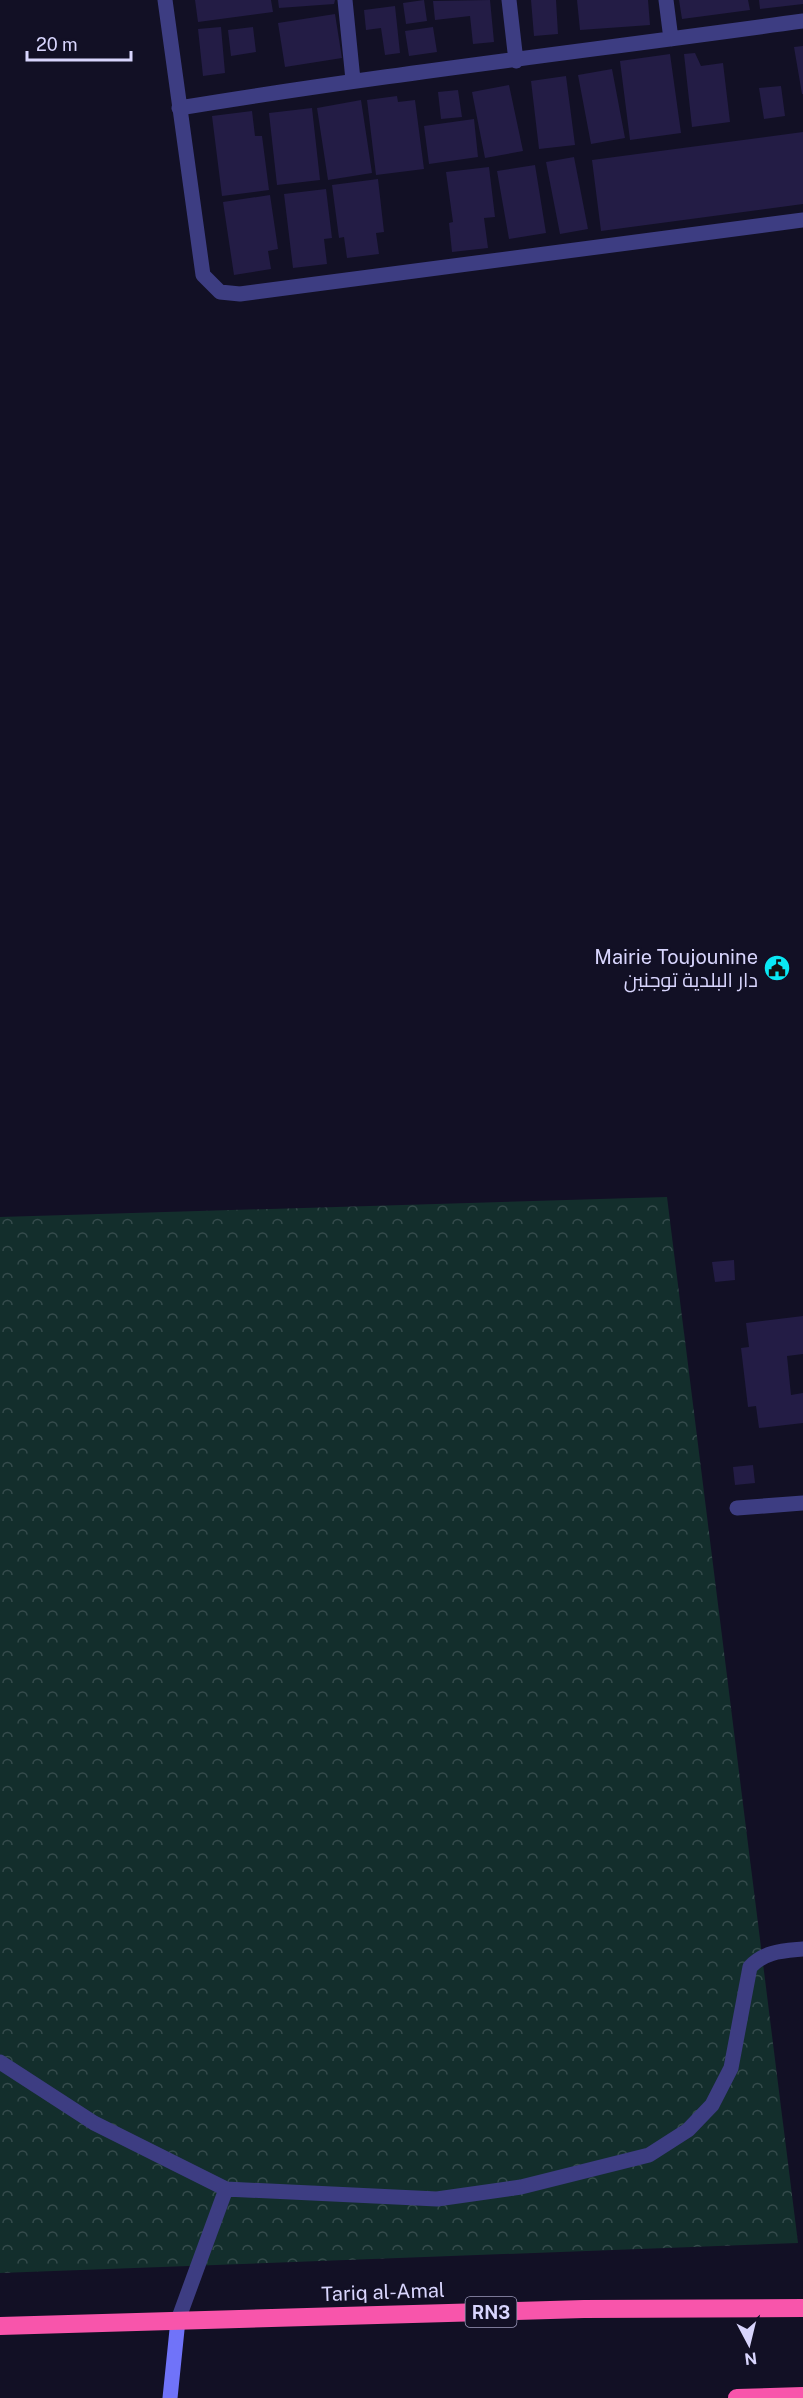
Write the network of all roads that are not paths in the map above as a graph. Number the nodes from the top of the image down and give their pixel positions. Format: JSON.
{"nodes":[{"id":1,"x":165,"y":0,"type":"edge"},
{"id":2,"x":345,"y":0,"type":"edge"},
{"id":3,"x":509,"y":0,"type":"edge"},
{"id":4,"x":666,"y":0,"type":"edge"},
{"id":5,"x":803,"y":21,"type":"edge"},
{"id":6,"x":671,"y":39,"type":"junction"},
{"id":7,"x":516,"y":61,"type":"junction"},
{"id":8,"x":353,"y":80,"type":"junction"},
{"id":9,"x":179,"y":108,"type":"junction"},
{"id":10,"x":803,"y":219,"type":"edge"},
{"id":11,"x":803,"y":1503,"type":"edge"},
{"id":12,"x":737,"y":1508,"type":"dead end"},
{"id":13,"x":803,"y":1949,"type":"edge"},
{"id":14,"x":0,"y":2062,"type":"edge"},
{"id":15,"x":226,"y":2189,"type":"junction"},
{"id":16,"x":803,"y":2308,"type":"edge"},
{"id":17,"x":178,"y":2320,"type":"junction"},
{"id":18,"x":0,"y":2326,"type":"edge"},
{"id":19,"x":803,"y":2396,"type":"edge"},
{"id":20,"x":170,"y":2398,"type":"edge"},
{"id":21,"x":737,"y":2398,"type":"edge"}],
"edges":[{"from":1,"to":9,"type":"street"},
{"from":2,"to":8,"type":"street"},
{"from":3,"to":7,"type":"street"},
{"from":4,"to":6,"type":"street"},
{"from":5,"to":6,"type":"street"},
{"from":6,"to":7,"type":"street"},
{"from":7,"to":8,"type":"street"},
{"from":8,"to":9,"type":"street"},
{"from":9,"to":10,"type":"street"},
{"from":11,"to":12,"type":"street"},
{"from":13,"to":15,"type":"street"},
{"from":14,"to":15,"type":"street"},
{"from":15,"to":17,"type":"street"},
{"from":16,"to":17,"type":"highway","name":"Tariq al-Amal","number":"RN3"},
{"from":17,"to":18,"type":"highway","name":"Tariq al-Amal","number":"RN3"},
{"from":17,"to":20,"type":"street"},
{"from":19,"to":21,"type":"highway"}]}
